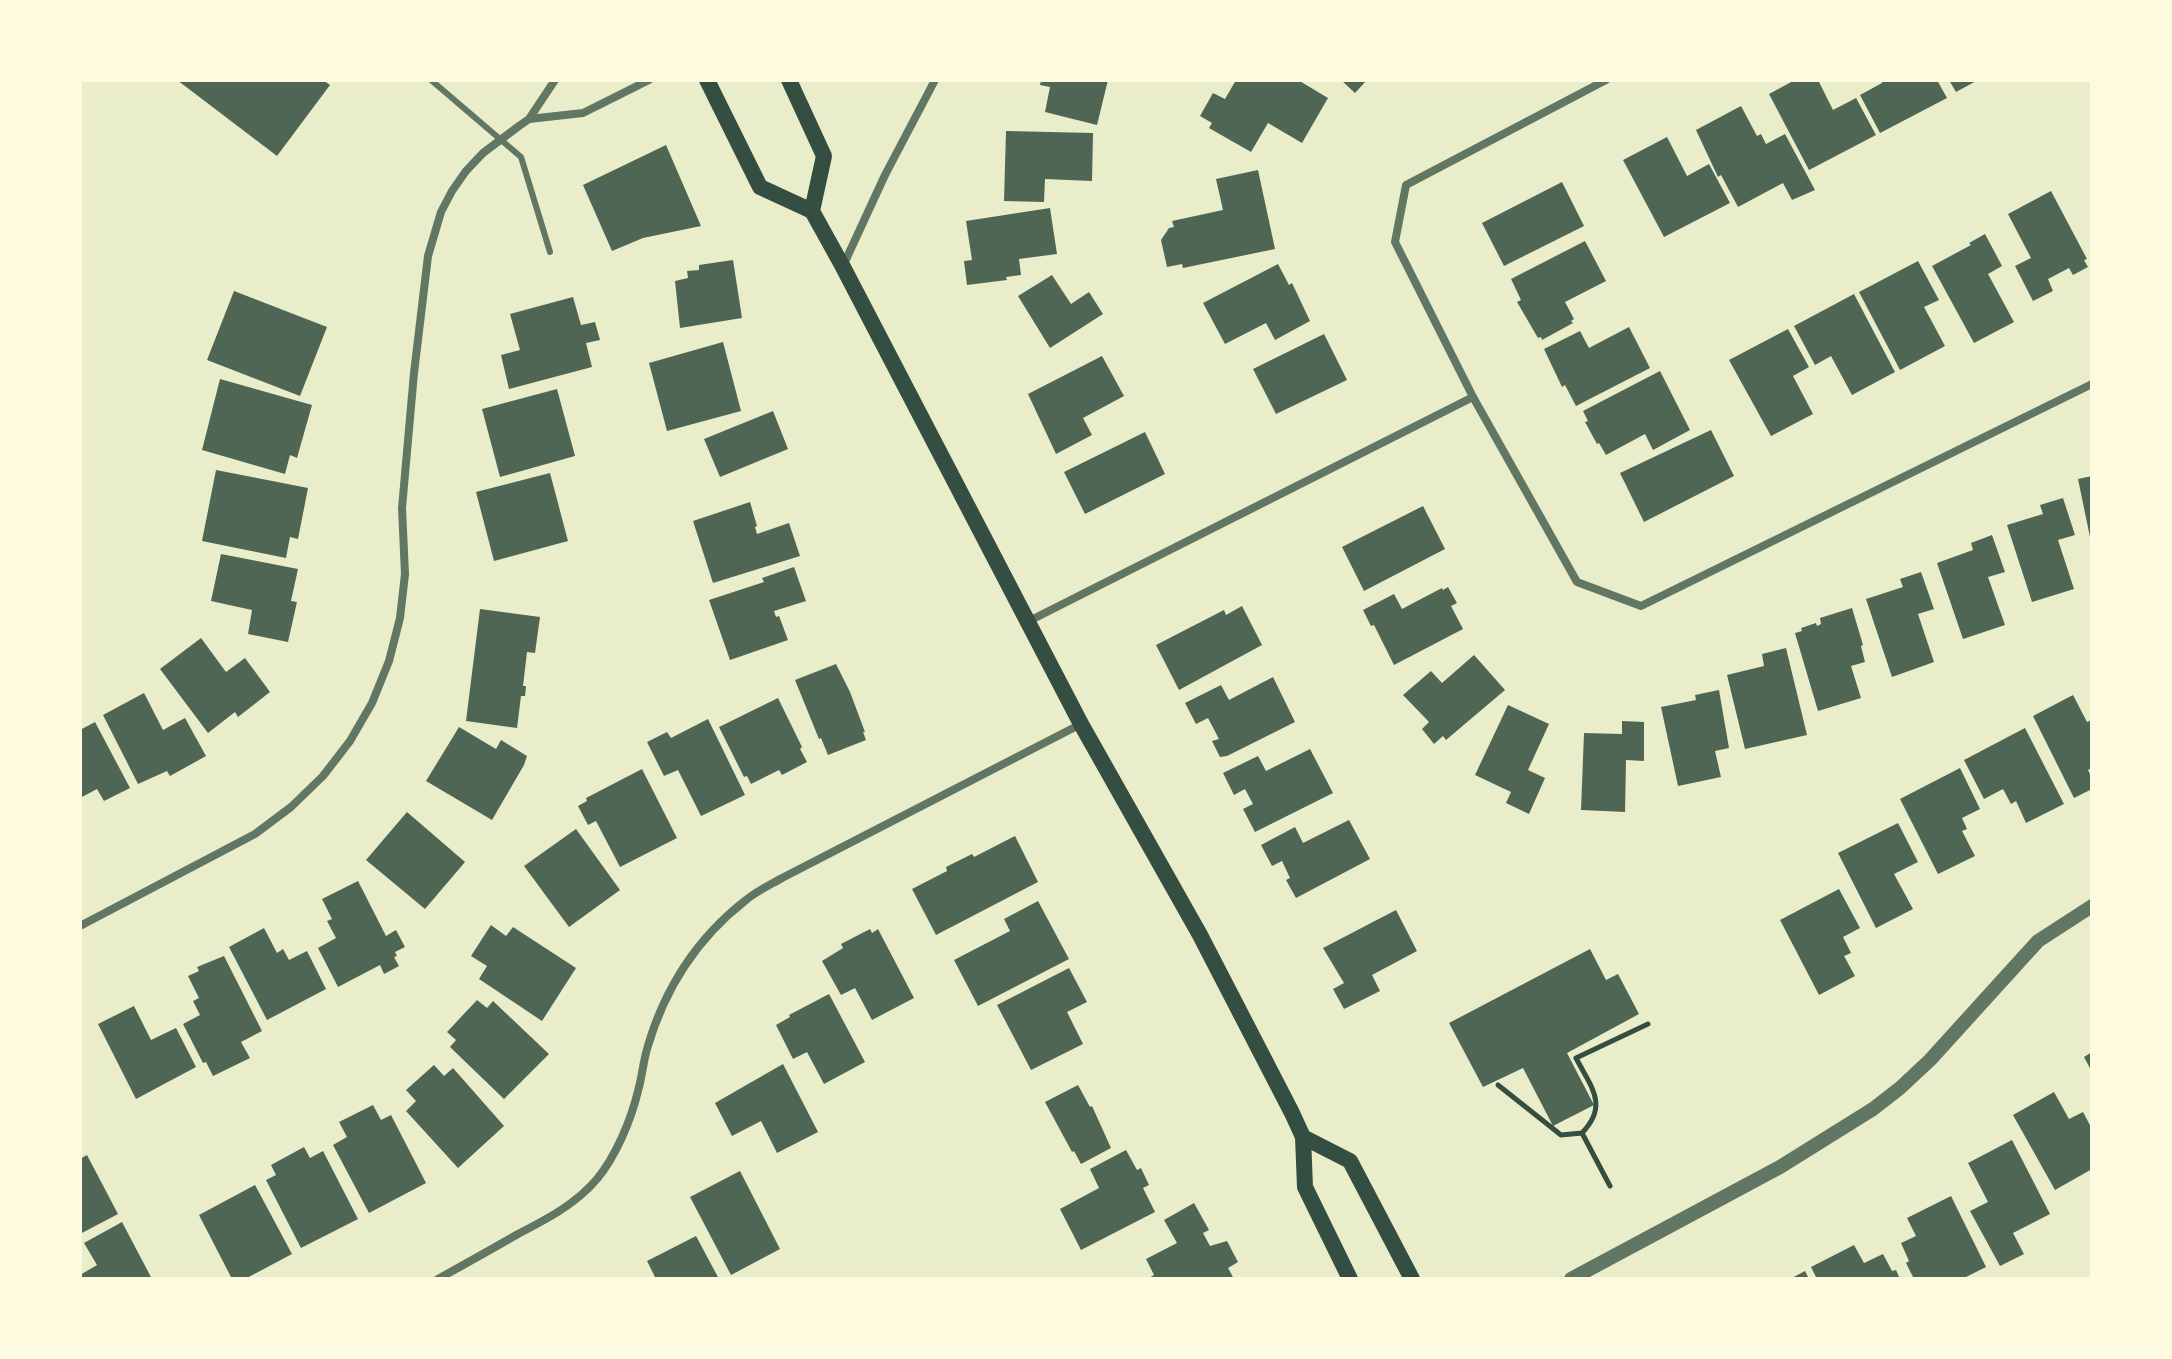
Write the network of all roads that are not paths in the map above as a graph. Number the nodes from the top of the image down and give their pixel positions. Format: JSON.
{"nodes":[{"id":1,"x":431,"y":80,"type":"edge"},
{"id":2,"x":555,"y":80,"type":"edge"},
{"id":3,"x":649,"y":80,"type":"edge"},
{"id":4,"x":707,"y":80,"type":"edge"},
{"id":5,"x":789,"y":80,"type":"edge"},
{"id":6,"x":935,"y":80,"type":"edge"},
{"id":7,"x":1606,"y":80,"type":"edge"},
{"id":8,"x":529,"y":119,"type":"junction"},
{"id":9,"x":501,"y":138,"type":"junction"},
{"id":10,"x":812,"y":211,"type":"junction"},
{"id":11,"x":550,"y":252,"type":"dead end"},
{"id":12,"x":843,"y":267,"type":"junction"},
{"id":13,"x":2092,"y":384,"type":"edge"},
{"id":14,"x":1473,"y":397,"type":"junction"},
{"id":15,"x":1027,"y":622,"type":"junction"},
{"id":16,"x":1081,"y":724,"type":"junction"},
{"id":17,"x":2092,"y":906,"type":"edge"},
{"id":18,"x":80,"y":926,"type":"edge"},
{"id":19,"x":1303,"y":1137,"type":"junction"},
{"id":20,"x":438,"y":1279,"type":"edge"},
{"id":21,"x":1350,"y":1279,"type":"edge"},
{"id":22,"x":1412,"y":1279,"type":"edge"},
{"id":23,"x":1571,"y":1279,"type":"edge"}],
"edges":[{"from":1,"to":9,"type":"lane"},
{"from":2,"to":8,"type":"street"},
{"from":3,"to":8,"type":"street"},
{"from":4,"to":10,"type":"main road"},
{"from":5,"to":10,"type":"main road"},
{"from":6,"to":12,"type":"street"},
{"from":7,"to":14,"type":"street"},
{"from":8,"to":9,"type":"street"},
{"from":9,"to":11,"type":"lane"},
{"from":9,"to":18,"type":"street"},
{"from":10,"to":12,"type":"main road"},
{"from":12,"to":15,"type":"main road"},
{"from":13,"to":14,"type":"street"},
{"from":14,"to":15,"type":"street"},
{"from":15,"to":16,"type":"main road"},
{"from":16,"to":19,"type":"main road"},
{"from":16,"to":20,"type":"street"},
{"from":17,"to":23,"type":"street"},
{"from":19,"to":21,"type":"main road"},
{"from":19,"to":22,"type":"main road"}]}
